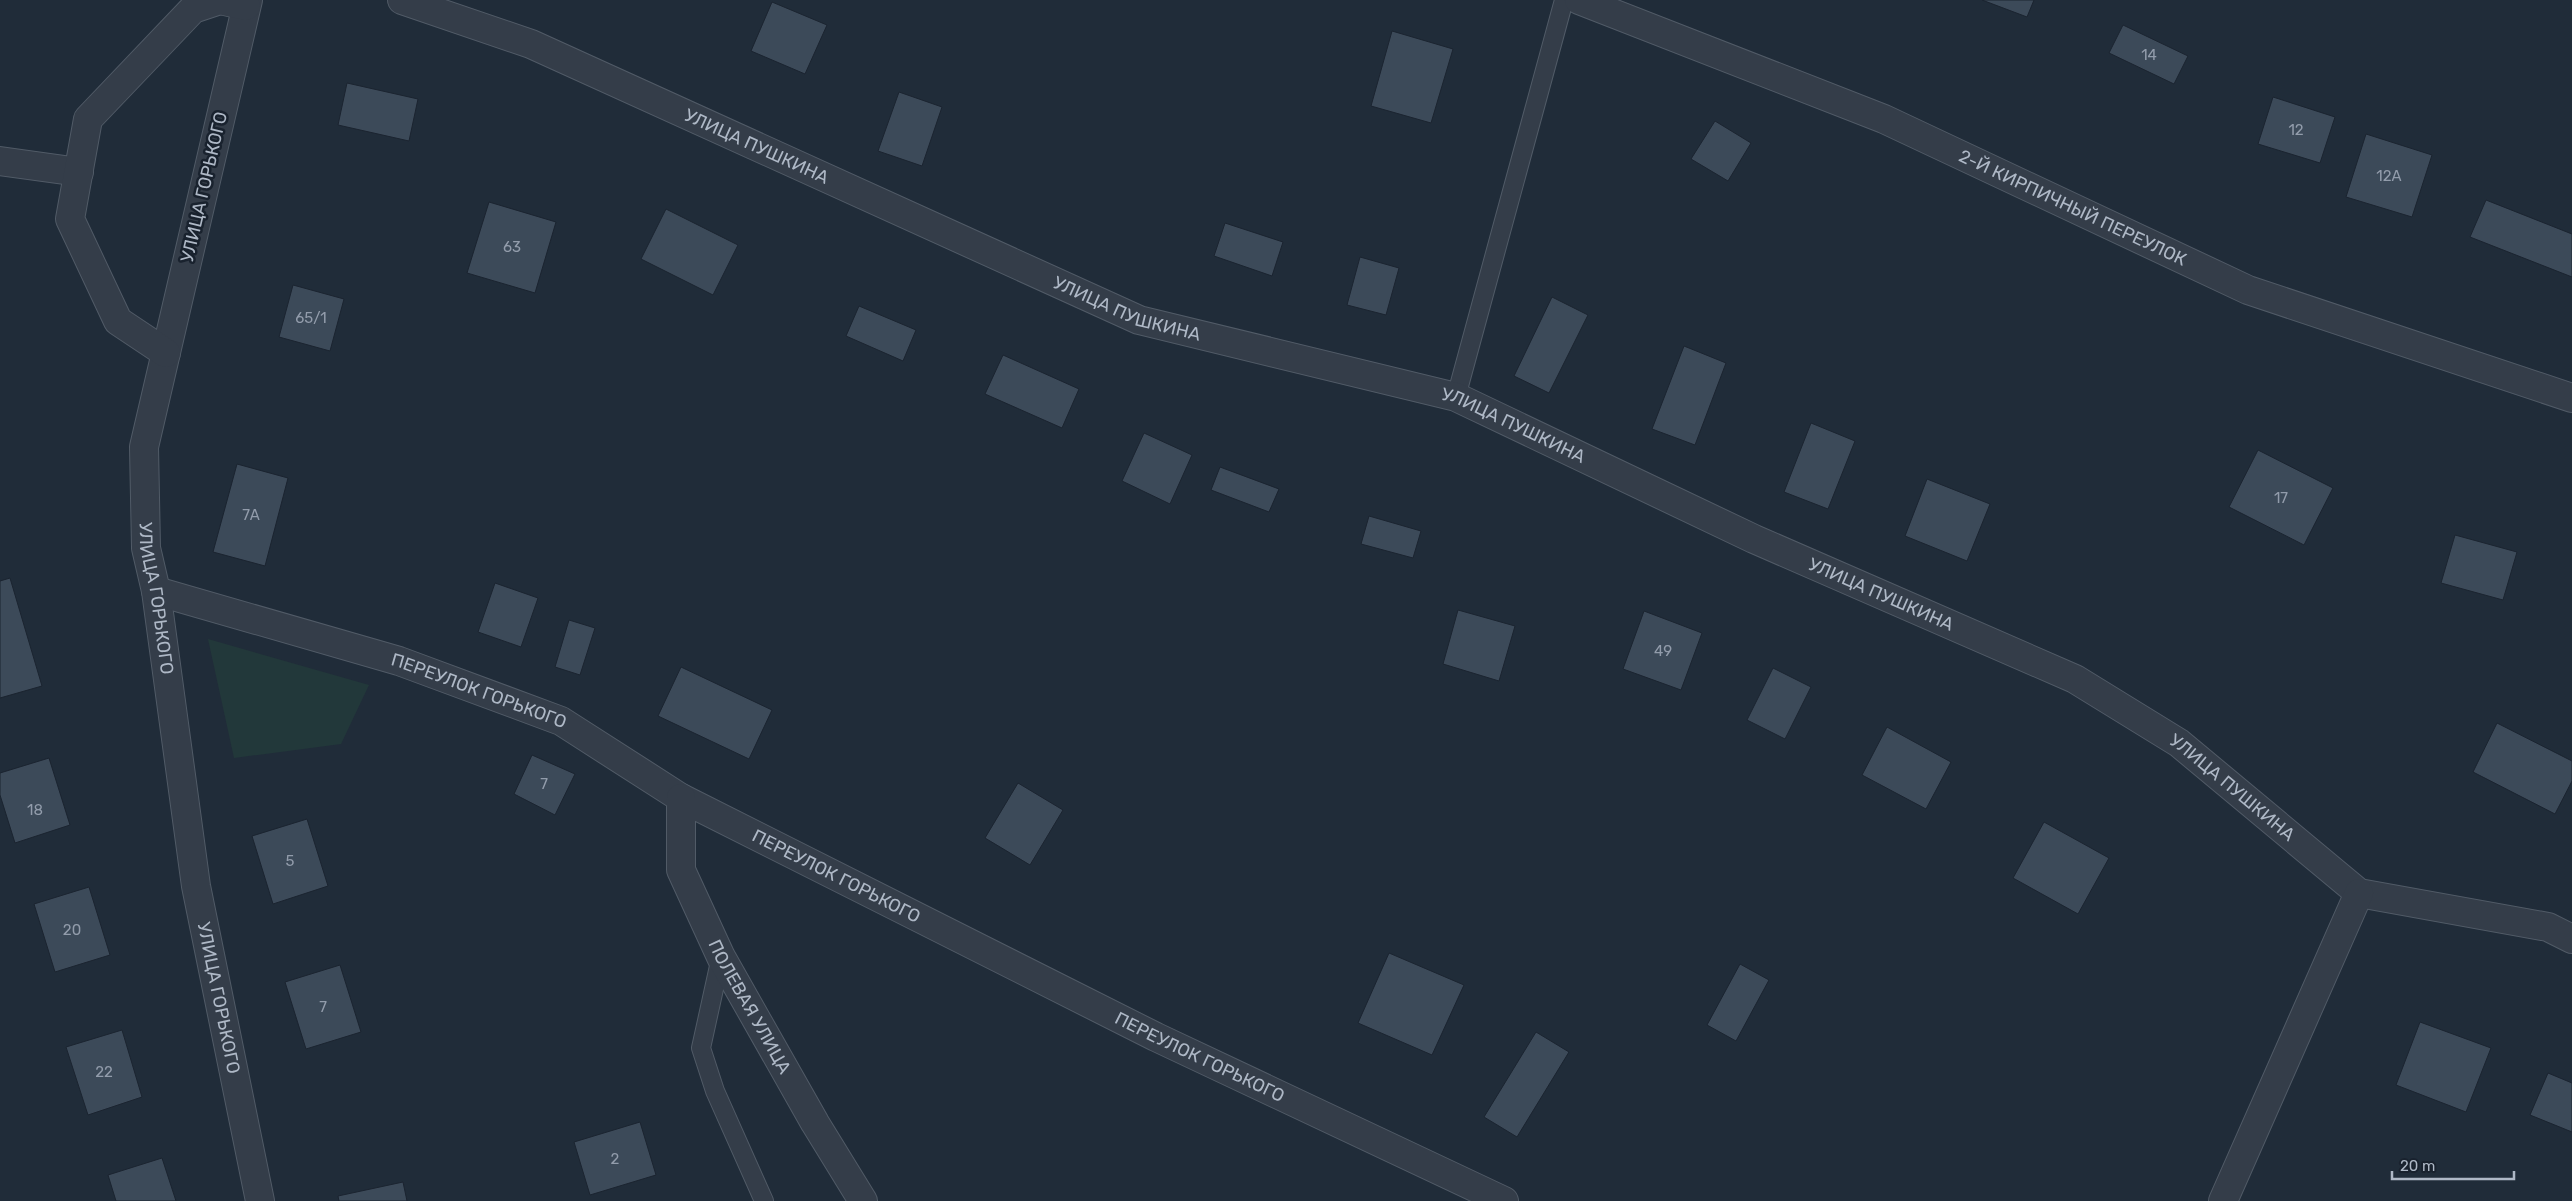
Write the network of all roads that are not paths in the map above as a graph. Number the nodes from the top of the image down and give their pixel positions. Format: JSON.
{"nodes":[{"id":1,"x":402,"y":0,"type":"edge"},
{"id":2,"x":1564,"y":0,"type":"edge"},
{"id":3,"x":1579,"y":0,"type":"edge"},
{"id":4,"x":247,"y":3,"type":"edge"},
{"id":5,"x":0,"y":161,"type":"edge"},
{"id":6,"x":79,"y":172,"type":"junction"},
{"id":7,"x":166,"y":353,"type":"junction"},
{"id":8,"x":1456,"y":397,"type":"junction"},
{"id":9,"x":2572,"y":398,"type":"edge"},
{"id":10,"x":156,"y":591,"type":"junction"},
{"id":11,"x":681,"y":798,"type":"junction"},
{"id":12,"x":2359,"y":893,"type":"junction"},
{"id":13,"x":2572,"y":939,"type":"edge"},
{"id":14,"x":721,"y":957,"type":"junction"},
{"id":15,"x":260,"y":1201,"type":"edge"},
{"id":16,"x":764,"y":1201,"type":"edge"},
{"id":17,"x":863,"y":1201,"type":"edge"},
{"id":18,"x":1504,"y":1201,"type":"edge"},
{"id":19,"x":2223,"y":1201,"type":"edge"}],
"edges":[{"from":1,"to":8,"type":"street","name":"УЛИЦА ПУШКИНА"},
{"from":2,"to":8,"type":"lane"},
{"from":3,"to":9,"type":"street","name":"2-Й КИРПИЧНЫЙ ПЕРЕУЛОК"},
{"from":4,"to":6,"type":"street"},
{"from":4,"to":7,"type":"street","name":"УЛИЦА ГОРЬКОГО"},
{"from":5,"to":6,"type":"street"},
{"from":6,"to":7,"type":"street"},
{"from":7,"to":10,"type":"street","name":"УЛИЦА ГОРЬКОГО"},
{"from":8,"to":12,"type":"street","name":"УЛИЦА ПУШКИНА"},
{"from":10,"to":11,"type":"street","name":"ПЕРЕУЛОК ГОРЬКОГО"},
{"from":10,"to":15,"type":"street","name":"УЛИЦА ГОРЬКОГО"},
{"from":11,"to":14,"type":"street","name":"ПОЛЕВАЯ УЛИЦА"},
{"from":11,"to":18,"type":"street","name":"ПЕРЕУЛОК ГОРЬКОГО"},
{"from":12,"to":13,"type":"street","name":"УЛИЦА ПУШКИНА"},
{"from":12,"to":19,"type":"street"},
{"from":14,"to":16,"type":"lane"},
{"from":14,"to":17,"type":"street","name":"ПОЛЕВАЯ УЛИЦА"}]}
